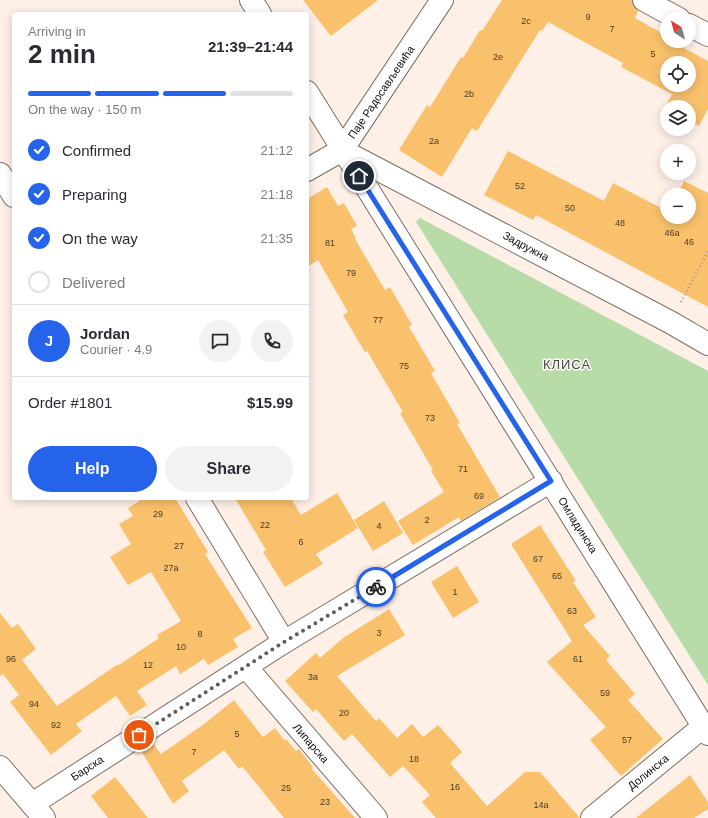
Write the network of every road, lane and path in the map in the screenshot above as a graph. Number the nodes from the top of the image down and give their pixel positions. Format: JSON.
{"nodes":[{"id":1,"x":251,"y":0,"type":"edge"},
{"id":2,"x":442,"y":0,"type":"edge"},
{"id":3,"x":644,"y":0,"type":"edge"},
{"id":4,"x":259,"y":12,"type":"edge"},
{"id":5,"x":666,"y":12,"type":"edge"},
{"id":6,"x":696,"y":28,"type":"edge"},
{"id":7,"x":708,"y":35,"type":"edge"},
{"id":8,"x":309,"y":95,"type":"edge"},
{"id":9,"x":342,"y":150,"type":"junction"},
{"id":10,"x":309,"y":169,"type":"edge"},
{"id":11,"x":0,"y":174,"type":"edge"},
{"id":12,"x":12,"y":193,"type":"edge"},
{"id":13,"x":708,"y":250,"type":"edge"},
{"id":14,"x":670,"y":322,"type":"junction"},
{"id":15,"x":708,"y":344,"type":"edge"},
{"id":16,"x":551,"y":481,"type":"junction"},
{"id":17,"x":199,"y":500,"type":"edge"},
{"id":18,"x":284,"y":642,"type":"junction"},
{"id":19,"x":246,"y":667,"type":"junction"},
{"id":20,"x":706,"y":730,"type":"edge"},
{"id":21,"x":0,"y":767,"type":"edge"},
{"id":22,"x":38,"y":811,"type":"edge"},
{"id":23,"x":376,"y":818,"type":"edge"},
{"id":24,"x":592,"y":818,"type":"edge"}],
"edges":[{"from":1,"to":4,"type":"street"},
{"from":2,"to":9,"type":"street","name":"Паје Радосављевића"},
{"from":3,"to":5,"type":"street"},
{"from":6,"to":7,"type":"street"},
{"from":8,"to":9,"type":"street","name":"Омладинска"},
{"from":9,"to":10,"type":"street","name":"Паје Радосављевића"},
{"from":9,"to":14,"type":"street","name":"Задружна"},
{"from":9,"to":16,"type":"street","name":"Омладинска"},
{"from":11,"to":12,"type":"street"},
{"from":13,"to":14,"type":"path"},
{"from":14,"to":15,"type":"street","name":"Задружна"},
{"from":16,"to":18,"type":"street","name":"Барска"},
{"from":16,"to":20,"type":"street","name":"Омладинска"},
{"from":17,"to":18,"type":"street"},
{"from":18,"to":19,"type":"street","name":"Барска"},
{"from":19,"to":22,"type":"street","name":"Барска"},
{"from":19,"to":23,"type":"street","name":"Липарска"},
{"from":20,"to":24,"type":"street","name":"Долинска"},
{"from":21,"to":22,"type":"street"}]}
